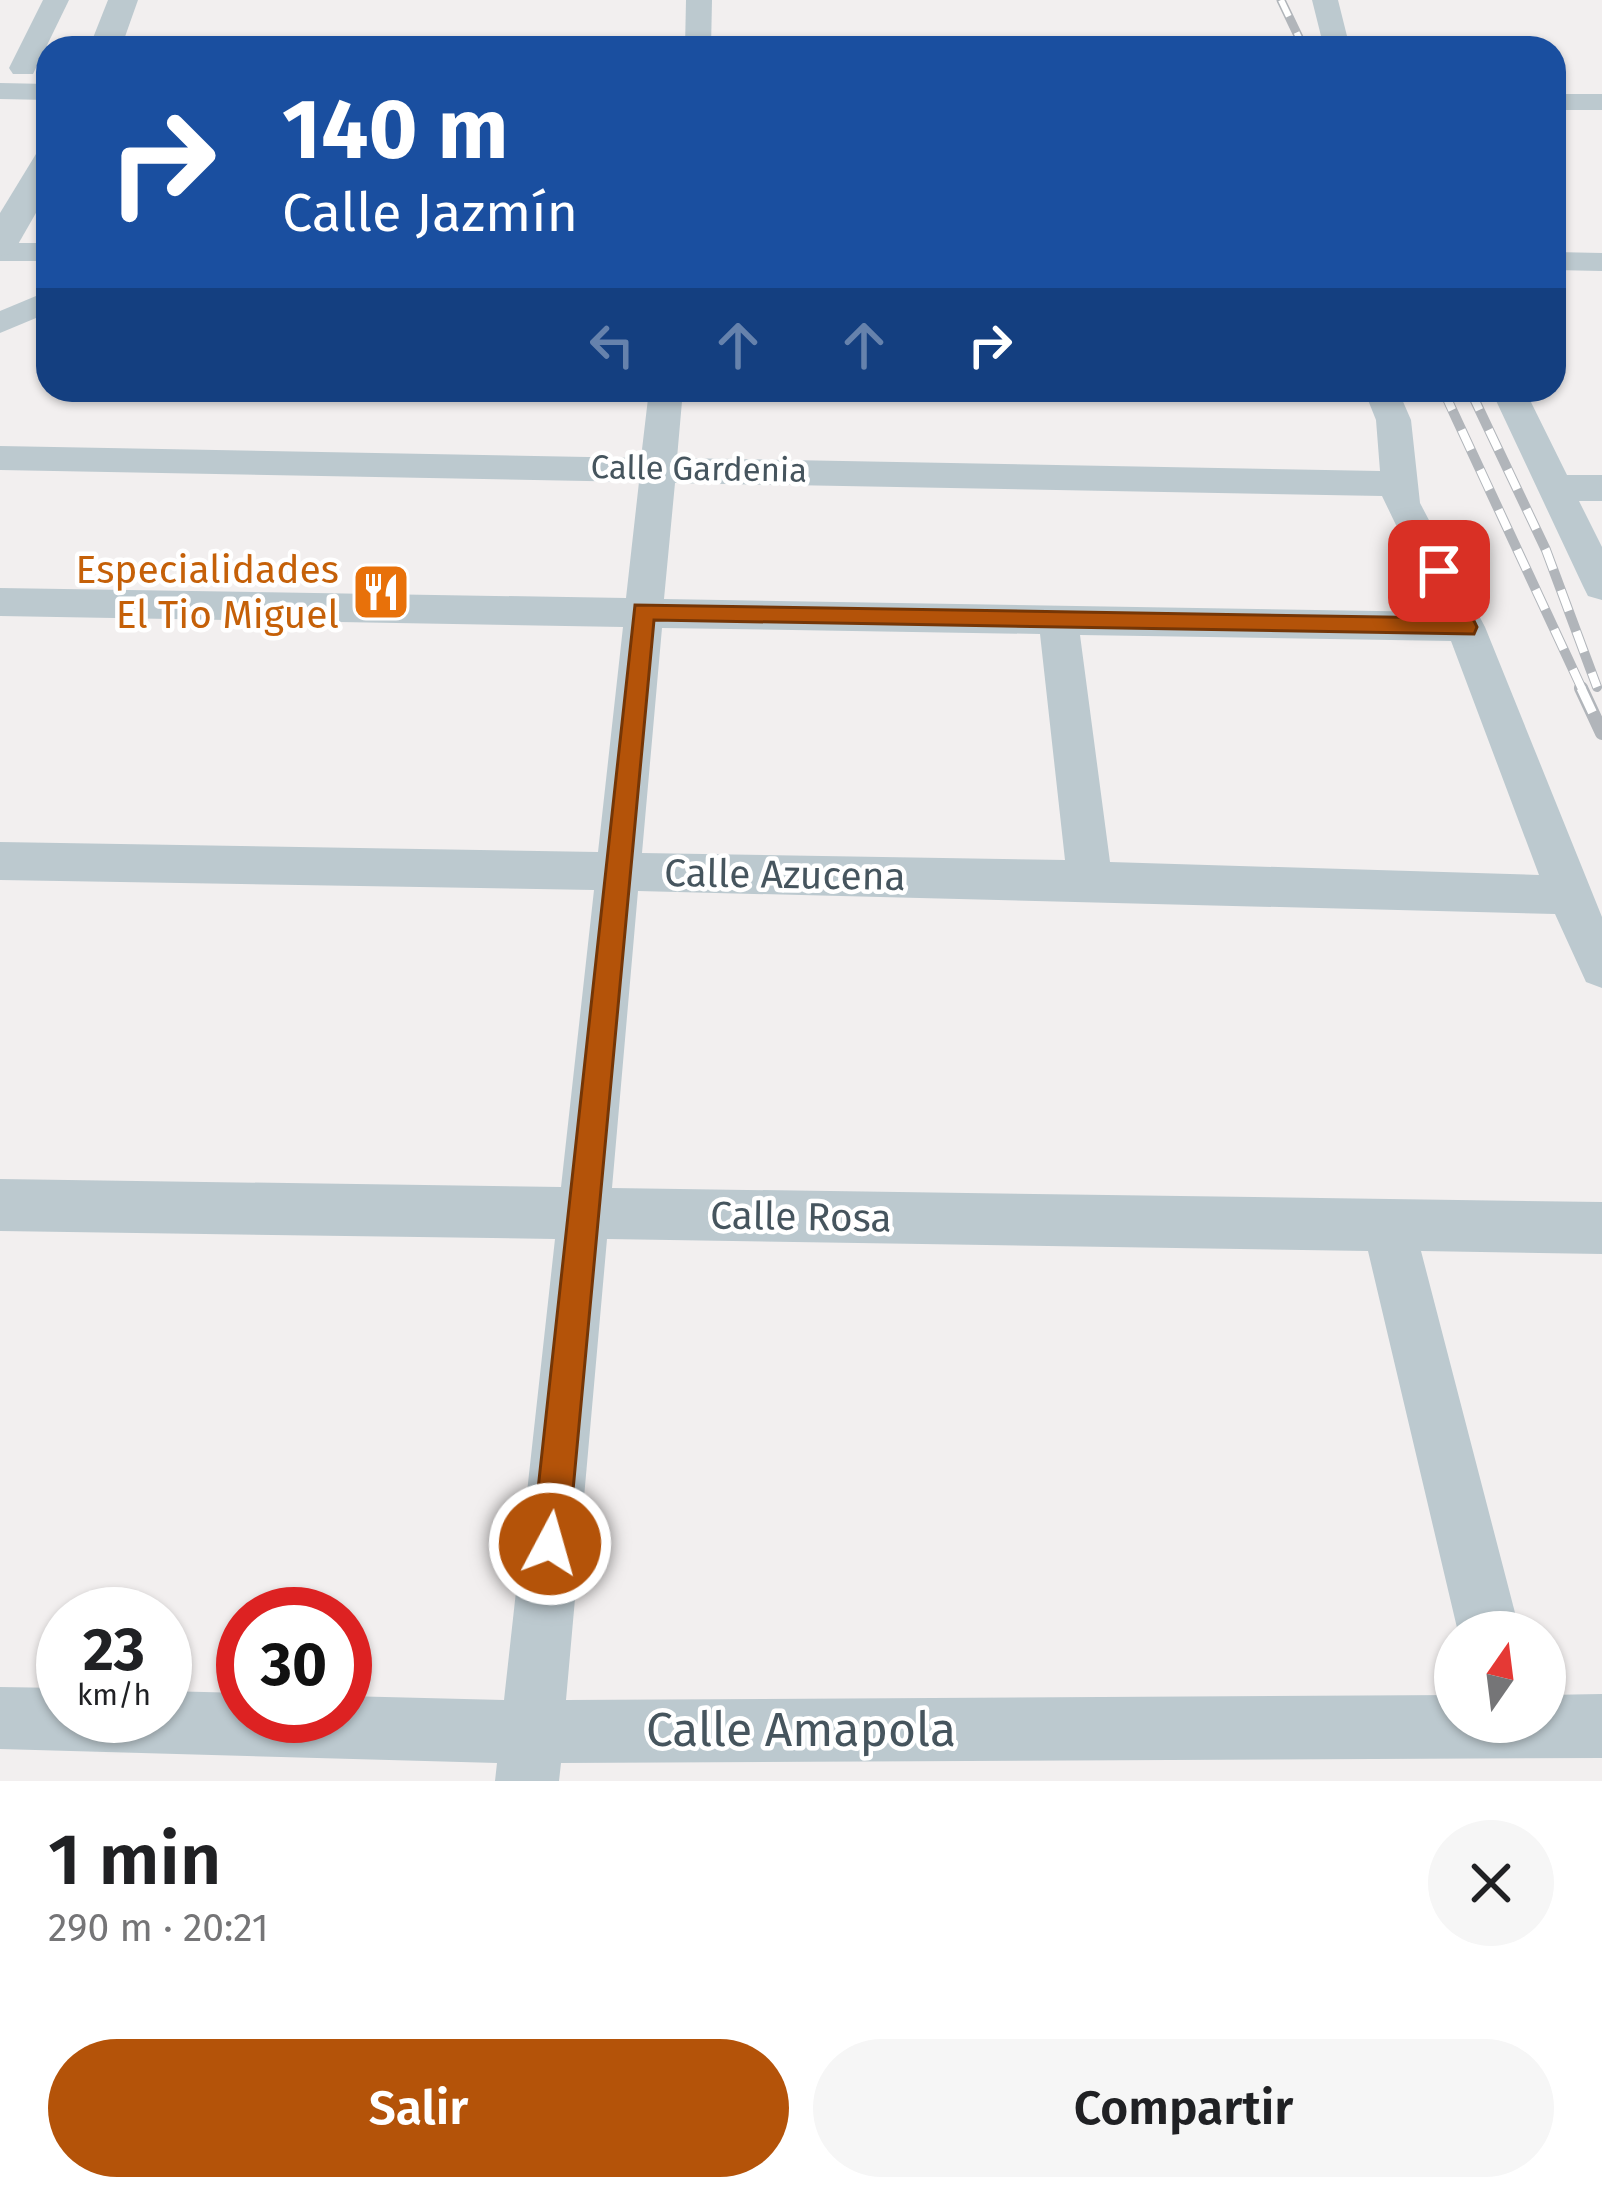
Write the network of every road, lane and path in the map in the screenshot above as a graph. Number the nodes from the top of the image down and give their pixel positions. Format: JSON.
{"nodes":[{"id":1,"x":56,"y":0,"type":"edge"},
{"id":2,"x":123,"y":0,"type":"edge"},
{"id":3,"x":699,"y":0,"type":"edge"},
{"id":4,"x":1325,"y":0,"type":"edge"},
{"id":5,"x":39,"y":36,"type":"edge"},
{"id":6,"x":110,"y":36,"type":"edge"},
{"id":7,"x":698,"y":36,"type":"edge"},
{"id":8,"x":1334,"y":36,"type":"edge"},
{"id":9,"x":36,"y":41,"type":"edge"},
{"id":10,"x":23,"y":68,"type":"dead end"},
{"id":11,"x":0,"y":91,"type":"edge"},
{"id":12,"x":36,"y":92,"type":"edge"},
{"id":13,"x":1566,"y":102,"type":"edge"},
{"id":14,"x":1602,"y":102,"type":"edge"},
{"id":15,"x":36,"y":183,"type":"edge"},
{"id":16,"x":0,"y":248,"type":"edge"},
{"id":17,"x":36,"y":251,"type":"edge"},
{"id":18,"x":1566,"y":261,"type":"edge"},
{"id":19,"x":1602,"y":262,"type":"edge"},
{"id":20,"x":36,"y":307,"type":"edge"},
{"id":21,"x":0,"y":323,"type":"edge"},
{"id":22,"x":665,"y":402,"type":"edge"},
{"id":23,"x":1387,"y":402,"type":"edge"},
{"id":24,"x":1514,"y":402,"type":"edge"},
{"id":25,"x":0,"y":458,"type":"edge"},
{"id":26,"x":658,"y":467,"type":"junction"},
{"id":27,"x":1397,"y":484,"type":"junction"},
{"id":28,"x":1556,"y":488,"type":"junction"},
{"id":29,"x":1602,"y":488,"type":"edge"},
{"id":30,"x":1602,"y":586,"type":"edge"},
{"id":31,"x":0,"y":602,"type":"edge"},
{"id":32,"x":643,"y":611,"type":"junction"},
{"id":33,"x":1058,"y":619,"type":"junction"},
{"id":34,"x":1465,"y":627,"type":"junction"},
{"id":35,"x":0,"y":861,"type":"edge"},
{"id":36,"x":615,"y":872,"type":"junction"},
{"id":37,"x":1090,"y":880,"type":"junction"},
{"id":38,"x":1569,"y":895,"type":"junction"},
{"id":39,"x":1602,"y":967,"type":"edge"},
{"id":40,"x":0,"y":1205,"type":"edge"},
{"id":41,"x":582,"y":1214,"type":"junction"},
{"id":42,"x":1388,"y":1225,"type":"junction"},
{"id":43,"x":1602,"y":1228,"type":"edge"},
{"id":44,"x":1484,"y":1611,"type":"edge"},
{"id":45,"x":0,"y":1718,"type":"edge"},
{"id":46,"x":1566,"y":1725,"type":"edge"},
{"id":47,"x":1602,"y":1726,"type":"edge"},
{"id":48,"x":1434,"y":1727,"type":"edge"},
{"id":49,"x":530,"y":1756,"type":"edge"}],
"edges":[{"from":1,"to":5,"type":"street"},
{"from":2,"to":6,"type":"street"},
{"from":3,"to":7,"type":"street"},
{"from":4,"to":8,"type":"street"},
{"from":9,"to":10,"type":"street"},
{"from":11,"to":12,"type":"street"},
{"from":13,"to":14,"type":"street"},
{"from":15,"to":16,"type":"street"},
{"from":16,"to":17,"type":"street"},
{"from":18,"to":19,"type":"street"},
{"from":20,"to":21,"type":"street"},
{"from":22,"to":26,"type":"street"},
{"from":23,"to":27,"type":"street"},
{"from":24,"to":28,"type":"street"},
{"from":25,"to":26,"type":"street","name":"Calle Gardenia"},
{"from":26,"to":27,"type":"street","name":"Calle Gardenia"},
{"from":26,"to":32,"type":"street"},
{"from":27,"to":34,"type":"street"},
{"from":28,"to":29,"type":"street"},
{"from":28,"to":30,"type":"street"},
{"from":31,"to":32,"type":"street"},
{"from":32,"to":33,"type":"street"},
{"from":32,"to":36,"type":"street"},
{"from":33,"to":34,"type":"street"},
{"from":33,"to":37,"type":"street"},
{"from":34,"to":38,"type":"street"},
{"from":35,"to":36,"type":"street","name":"Calle Azucena"},
{"from":36,"to":37,"type":"street","name":"Calle Azucena"},
{"from":36,"to":41,"type":"street"},
{"from":37,"to":38,"type":"street","name":"Calle Azucena"},
{"from":38,"to":39,"type":"street"},
{"from":40,"to":41,"type":"street","name":"Calle Rosa"},
{"from":41,"to":42,"type":"street","name":"Calle Rosa"},
{"from":41,"to":49,"type":"street"},
{"from":42,"to":43,"type":"street","name":"Calle Rosa"},
{"from":42,"to":44,"type":"street"},
{"from":45,"to":49,"type":"street","name":"Calle Amapola"},
{"from":46,"to":47,"type":"street","name":"Calle Amapola"},
{"from":48,"to":49,"type":"street","name":"Calle Amapola"}]}
